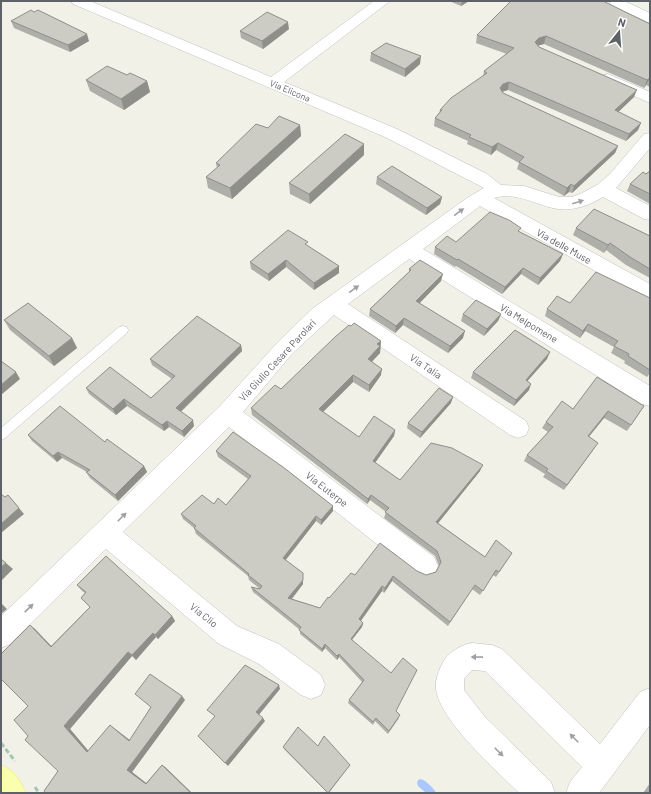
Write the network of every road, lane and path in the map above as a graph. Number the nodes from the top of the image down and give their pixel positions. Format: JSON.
{"nodes":[{"id":1,"x":78,"y":1,"type":"edge"},
{"id":2,"x":383,"y":1,"type":"edge"},
{"id":3,"x":617,"y":3,"type":"dead end"},
{"id":4,"x":650,"y":19,"type":"edge"},
{"id":5,"x":593,"y":72,"type":"edge"},
{"id":6,"x":272,"y":83,"type":"junction"},
{"id":7,"x":650,"y":98,"type":"edge"},
{"id":8,"x":650,"y":138,"type":"edge"},
{"id":9,"x":603,"y":189,"type":"junction"},
{"id":10,"x":488,"y":195,"type":"junction"},
{"id":11,"x":650,"y":214,"type":"edge"},
{"id":12,"x":408,"y":249,"type":"junction"},
{"id":13,"x":650,"y":293,"type":"edge"},
{"id":14,"x":334,"y":304,"type":"junction"},
{"id":15,"x":123,"y":330,"type":"dead end"},
{"id":16,"x":650,"y":397,"type":"edge"},
{"id":17,"x":228,"y":413,"type":"junction"},
{"id":18,"x":518,"y":428,"type":"dead end"},
{"id":19,"x":1,"y":435,"type":"edge"},
{"id":20,"x":106,"y":533,"type":"junction"},
{"id":21,"x":426,"y":566,"type":"dead end"},
{"id":22,"x":1,"y":635,"type":"edge"},
{"id":23,"x":311,"y":685,"type":"dead end"},
{"id":24,"x":650,"y":702,"type":"edge"},
{"id":25,"x":1,"y":743,"type":"edge"},
{"id":26,"x":5,"y":766,"type":"edge"},
{"id":27,"x":602,"y":766,"type":"junction"},
{"id":28,"x":11,"y":793,"type":"edge"},
{"id":29,"x":540,"y":793,"type":"edge"},
{"id":30,"x":581,"y":793,"type":"edge"}],
"edges":[{"from":1,"to":6,"type":"street","name":"Via Elicona"},
{"from":2,"to":6,"type":"street"},
{"from":3,"to":4,"type":"street"},
{"from":5,"to":7,"type":"street"},
{"from":6,"to":10,"type":"street","name":"Via Elicona"},
{"from":8,"to":9,"type":"street"},
{"from":10,"to":9,"type":"street","one_way":true},
{"from":9,"to":11,"type":"street"},
{"from":12,"to":10,"type":"street","name":"Via Giulio Cesare Parolari","one_way":true},
{"from":10,"to":13,"type":"street","name":"Via delle Muse"},
{"from":14,"to":12,"type":"street","name":"Via Giulio Cesare Parolari","one_way":true},
{"from":12,"to":16,"type":"street","name":"Via Melpomene"},
{"from":14,"to":17,"type":"street","name":"Via Giulio Cesare Parolari"},
{"from":14,"to":18,"type":"street","name":"Via Talia"},
{"from":15,"to":19,"type":"lane"},
{"from":20,"to":17,"type":"street","name":"Via Giulio Cesare Parolari","one_way":true},
{"from":17,"to":21,"type":"street","name":"Via Euterpe"},
{"from":22,"to":20,"type":"street","name":"Via Giulio Cesare Parolari","one_way":true},
{"from":20,"to":23,"type":"street","name":"Via Clio"},
{"from":24,"to":27,"type":"street"},
{"from":25,"to":26,"type":"path"},
{"from":26,"to":28,"type":"main road"},
{"from":27,"to":29,"type":"street","one_way":true},
{"from":27,"to":30,"type":"street"}]}
